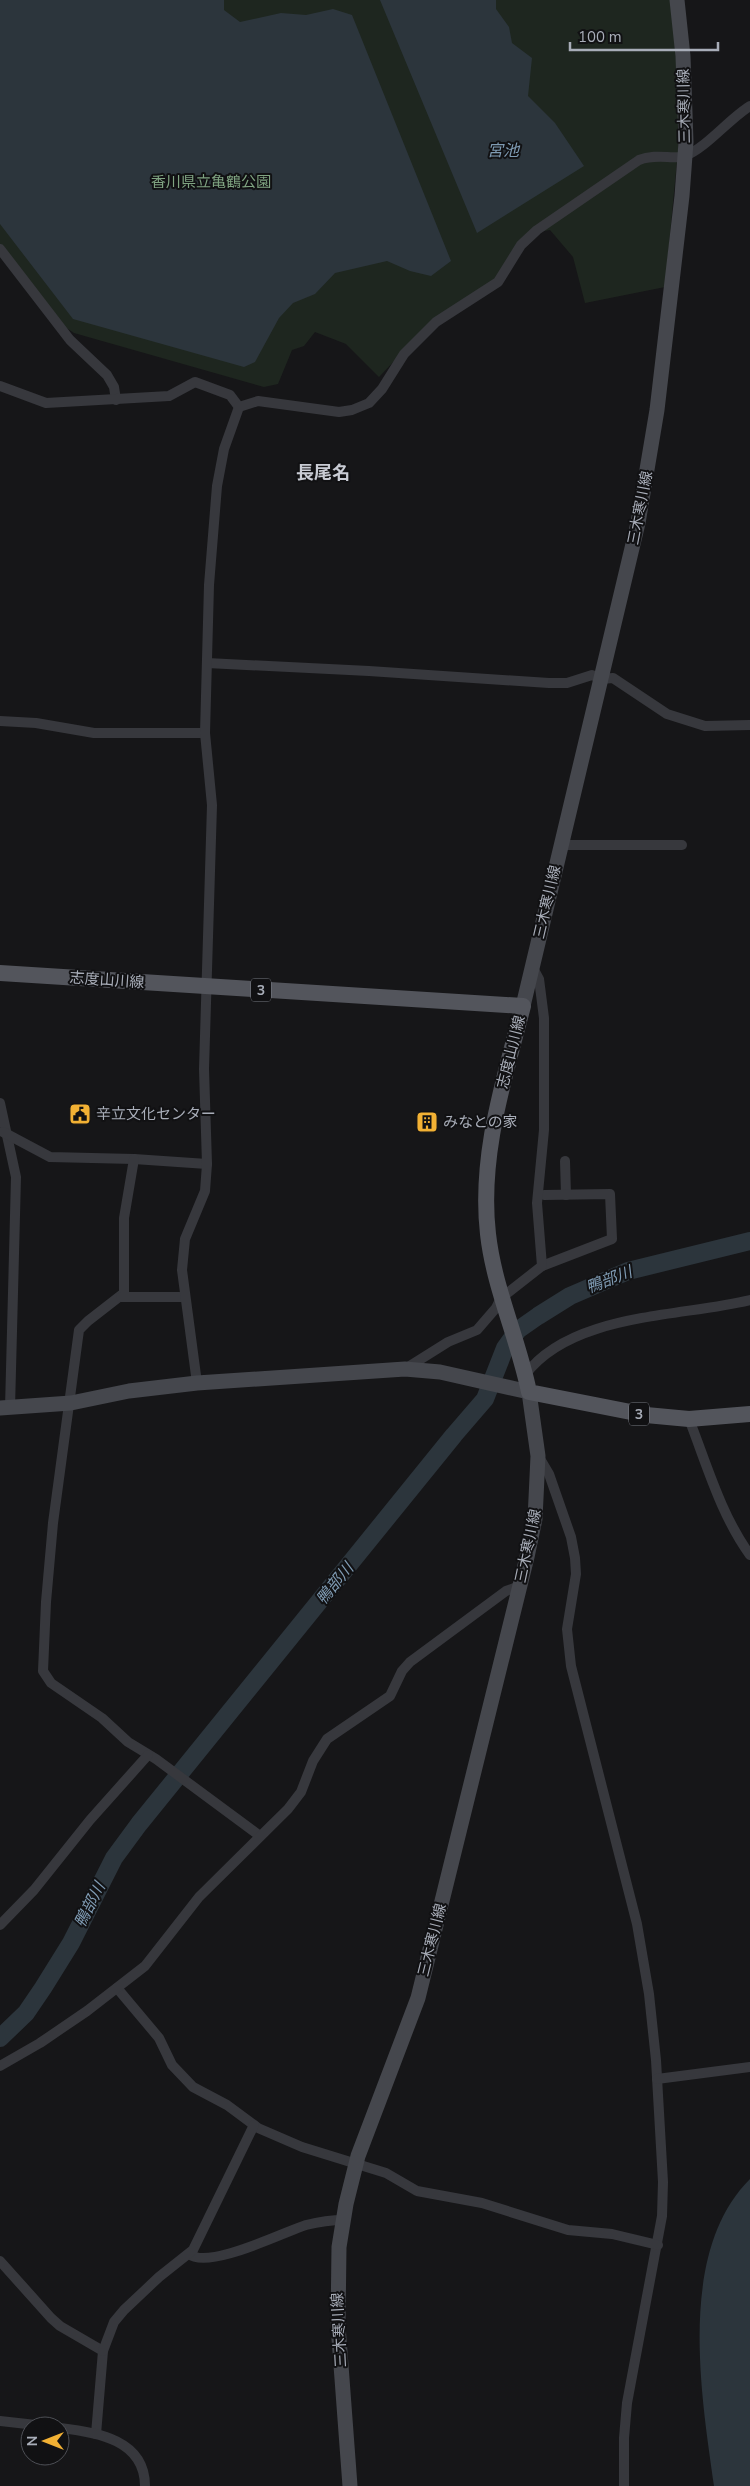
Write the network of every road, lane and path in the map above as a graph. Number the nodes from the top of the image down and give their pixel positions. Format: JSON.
{"nodes":[{"id":1,"x":677,"y":0,"type":"edge"},
{"id":2,"x":750,"y":106,"type":"edge"},
{"id":3,"x":684,"y":156,"type":"junction"},
{"id":4,"x":0,"y":248,"type":"edge"},
{"id":5,"x":0,"y":386,"type":"edge"},
{"id":6,"x":116,"y":400,"type":"junction"},
{"id":7,"x":239,"y":407,"type":"junction"},
{"id":8,"x":207,"y":663,"type":"junction"},
{"id":9,"x":601,"y":679,"type":"junction"},
{"id":10,"x":0,"y":721,"type":"edge"},
{"id":11,"x":750,"y":725,"type":"edge"},
{"id":12,"x":205,"y":733,"type":"junction"},
{"id":13,"x":560,"y":845,"type":"junction"},
{"id":14,"x":682,"y":845,"type":"dead end"},
{"id":15,"x":532,"y":966,"type":"junction"},
{"id":16,"x":0,"y":973,"type":"edge"},
{"id":17,"x":205,"y":986,"type":"junction"},
{"id":18,"x":523,"y":1006,"type":"junction"},
{"id":19,"x":0,"y":1104,"type":"edge"},
{"id":20,"x":3,"y":1132,"type":"edge"},
{"id":21,"x":134,"y":1159,"type":"junction"},
{"id":22,"x":565,"y":1161,"type":"dead end"},
{"id":23,"x":207,"y":1164,"type":"junction"},
{"id":24,"x":544,"y":1195,"type":"dead end"},
{"id":25,"x":566,"y":1195,"type":"junction"},
{"id":26,"x":542,"y":1266,"type":"junction"},
{"id":27,"x":121,"y":1297,"type":"junction"},
{"id":28,"x":184,"y":1297,"type":"junction"},
{"id":29,"x":750,"y":1300,"type":"edge"},
{"id":30,"x":502,"y":1301,"type":"junction"},
{"id":31,"x":405,"y":1369,"type":"junction"},
{"id":32,"x":525,"y":1373,"type":"junction"},
{"id":33,"x":197,"y":1384,"type":"junction"},
{"id":34,"x":529,"y":1392,"type":"junction"},
{"id":35,"x":71,"y":1403,"type":"junction"},
{"id":36,"x":5,"y":1408,"type":"edge"},
{"id":37,"x":750,"y":1414,"type":"edge"},
{"id":38,"x":689,"y":1419,"type":"junction"},
{"id":39,"x":538,"y":1456,"type":"junction"},
{"id":40,"x":750,"y":1555,"type":"edge"},
{"id":41,"x":520,"y":1586,"type":"junction"},
{"id":42,"x":152,"y":1757,"type":"junction"},
{"id":43,"x":260,"y":1836,"type":"junction"},
{"id":44,"x":0,"y":1925,"type":"edge"},
{"id":45,"x":118,"y":1988,"type":"junction"},
{"id":46,"x":0,"y":2066,"type":"edge"},
{"id":47,"x":750,"y":2066,"type":"edge"},
{"id":48,"x":657,"y":2079,"type":"junction"},
{"id":49,"x":254,"y":2125,"type":"junction"},
{"id":50,"x":355,"y":2165,"type":"junction"},
{"id":51,"x":344,"y":2220,"type":"junction"},
{"id":52,"x":658,"y":2245,"type":"junction"},
{"id":53,"x":189,"y":2254,"type":"junction"},
{"id":54,"x":0,"y":2261,"type":"edge"},
{"id":55,"x":103,"y":2351,"type":"junction"},
{"id":56,"x":0,"y":2421,"type":"edge"},
{"id":57,"x":20,"y":2423,"type":"edge"},
{"id":58,"x":70,"y":2430,"type":"edge"},
{"id":59,"x":96,"y":2434,"type":"junction"},
{"id":60,"x":145,"y":2486,"type":"edge"},
{"id":61,"x":350,"y":2486,"type":"edge"},
{"id":62,"x":624,"y":2486,"type":"edge"}],
"edges":[{"from":1,"to":3,"type":"main road","name":"三木寒川線"},
{"from":2,"to":3,"type":"street"},
{"from":3,"to":7,"type":"street"},
{"from":3,"to":9,"type":"main road","name":"三木寒川線"},
{"from":4,"to":6,"type":"street"},
{"from":5,"to":6,"type":"street"},
{"from":6,"to":7,"type":"street"},
{"from":7,"to":8,"type":"street"},
{"from":8,"to":9,"type":"street"},
{"from":8,"to":12,"type":"street"},
{"from":9,"to":11,"type":"street"},
{"from":9,"to":13,"type":"main road","name":"三木寒川線"},
{"from":10,"to":12,"type":"street"},
{"from":12,"to":17,"type":"street"},
{"from":13,"to":14,"type":"street"},
{"from":13,"to":15,"type":"main road","name":"三木寒川線"},
{"from":15,"to":18,"type":"main road","name":"三木寒川線"},
{"from":15,"to":26,"type":"street"},
{"from":16,"to":17,"type":"main road","name":"志度山川線","number":"3"},
{"from":17,"to":18,"type":"main road","name":"志度山川線","number":"3"},
{"from":17,"to":23,"type":"street"},
{"from":18,"to":30,"type":"main road","name":"志度山川線"},
{"from":19,"to":20,"type":"street"},
{"from":20,"to":21,"type":"street"},
{"from":20,"to":36,"type":"street"},
{"from":21,"to":23,"type":"street"},
{"from":21,"to":27,"type":"street"},
{"from":22,"to":25,"type":"street"},
{"from":23,"to":28,"type":"street"},
{"from":24,"to":25,"type":"street"},
{"from":25,"to":26,"type":"street"},
{"from":26,"to":30,"type":"street"},
{"from":27,"to":28,"type":"street"},
{"from":27,"to":35,"type":"street"},
{"from":28,"to":33,"type":"street"},
{"from":29,"to":32,"type":"street"},
{"from":30,"to":31,"type":"street"},
{"from":30,"to":32,"type":"main road","name":"志度山川線"},
{"from":31,"to":33,"type":"main road"},
{"from":31,"to":34,"type":"main road"},
{"from":32,"to":34,"type":"main road","name":"志度山川線"},
{"from":33,"to":35,"type":"main road"},
{"from":34,"to":38,"type":"main road","number":"3"},
{"from":34,"to":39,"type":"main road","name":"三木寒川線"},
{"from":35,"to":36,"type":"main road"},
{"from":35,"to":42,"type":"street"},
{"from":37,"to":38,"type":"main road","number":"3"},
{"from":38,"to":40,"type":"street"},
{"from":39,"to":41,"type":"main road","name":"三木寒川線"},
{"from":39,"to":48,"type":"street"},
{"from":41,"to":43,"type":"street"},
{"from":41,"to":50,"type":"main road","name":"三木寒川線"},
{"from":42,"to":43,"type":"street"},
{"from":42,"to":44,"type":"street"},
{"from":43,"to":45,"type":"street"},
{"from":45,"to":46,"type":"street"},
{"from":45,"to":49,"type":"street"},
{"from":47,"to":48,"type":"street"},
{"from":48,"to":52,"type":"street"},
{"from":49,"to":50,"type":"street"},
{"from":49,"to":53,"type":"street"},
{"from":50,"to":51,"type":"main road","name":"三木寒川線"},
{"from":50,"to":52,"type":"street"},
{"from":51,"to":53,"type":"street"},
{"from":51,"to":61,"type":"main road","name":"三木寒川線"},
{"from":52,"to":62,"type":"street"},
{"from":53,"to":55,"type":"street"},
{"from":54,"to":55,"type":"street"},
{"from":55,"to":59,"type":"street"},
{"from":56,"to":57,"type":"street"},
{"from":58,"to":59,"type":"street"},
{"from":59,"to":60,"type":"street"}]}
